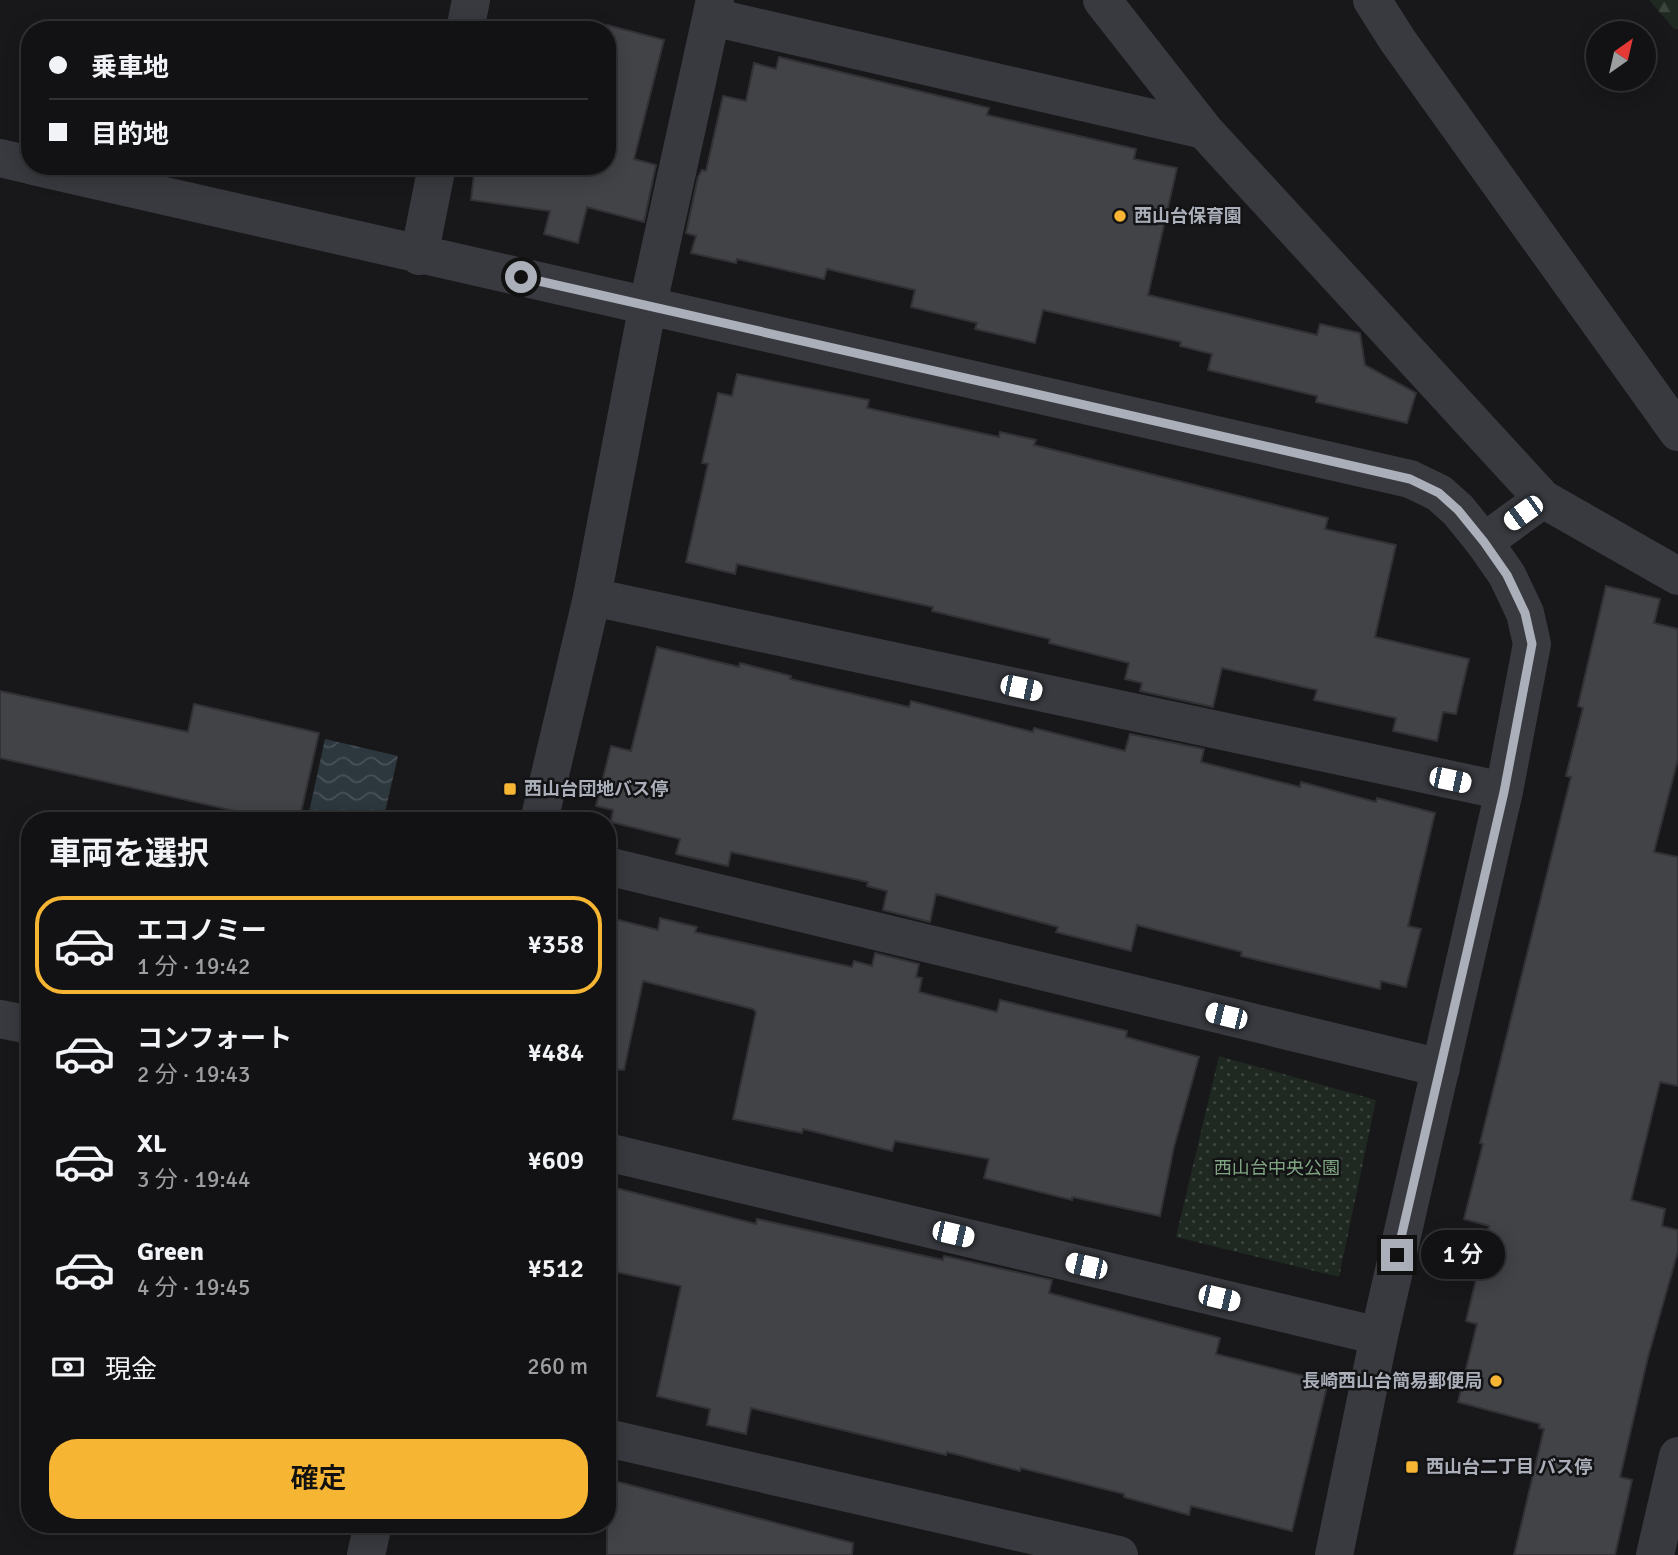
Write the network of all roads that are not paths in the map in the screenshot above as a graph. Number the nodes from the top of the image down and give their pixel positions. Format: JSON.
{"nodes":[{"id":1,"x":471,"y":0,"type":"edge"},
{"id":2,"x":1102,"y":0,"type":"edge"},
{"id":3,"x":1372,"y":0,"type":"edge"},
{"id":4,"x":713,"y":9,"type":"edge"},
{"id":5,"x":467,"y":21,"type":"edge"},
{"id":6,"x":1204,"y":130,"type":"junction"},
{"id":7,"x":0,"y":158,"type":"edge"},
{"id":8,"x":21,"y":163,"type":"edge"},
{"id":9,"x":71,"y":175,"type":"edge"},
{"id":10,"x":435,"y":175,"type":"edge"},
{"id":11,"x":419,"y":256,"type":"junction"},
{"id":12,"x":648,"y":304,"type":"junction"},
{"id":13,"x":1678,"y":432,"type":"edge"},
{"id":14,"x":1543,"y":499,"type":"junction"},
{"id":15,"x":1484,"y":542,"type":"junction"},
{"id":16,"x":1678,"y":576,"type":"edge"},
{"id":17,"x":592,"y":597,"type":"junction"},
{"id":18,"x":1504,"y":792,"type":"junction"},
{"id":19,"x":541,"y":812,"type":"edge"},
{"id":20,"x":616,"y":868,"type":"edge"},
{"id":21,"x":0,"y":1019,"type":"edge"},
{"id":22,"x":21,"y":1024,"type":"edge"},
{"id":23,"x":1441,"y":1068,"type":"junction"},
{"id":24,"x":616,"y":1154,"type":"edge"},
{"id":25,"x":1379,"y":1335,"type":"junction"},
{"id":26,"x":616,"y":1440,"type":"edge"},
{"id":27,"x":1678,"y":1456,"type":"edge"},
{"id":28,"x":371,"y":1533,"type":"edge"},
{"id":29,"x":366,"y":1555,"type":"edge"},
{"id":30,"x":1119,"y":1555,"type":"edge"},
{"id":31,"x":1334,"y":1555,"type":"edge"},
{"id":32,"x":1655,"y":1555,"type":"edge"}],
"edges":[{"from":1,"to":5,"type":"street"},
{"from":2,"to":6,"type":"street"},
{"from":3,"to":13,"type":"street"},
{"from":4,"to":6,"type":"street"},
{"from":4,"to":12,"type":"street"},
{"from":6,"to":14,"type":"street"},
{"from":7,"to":8,"type":"street"},
{"from":9,"to":11,"type":"street"},
{"from":10,"to":11,"type":"street"},
{"from":11,"to":12,"type":"street"},
{"from":12,"to":15,"type":"street"},
{"from":12,"to":17,"type":"street"},
{"from":14,"to":15,"type":"street"},
{"from":14,"to":16,"type":"street"},
{"from":15,"to":18,"type":"street"},
{"from":17,"to":18,"type":"street"},
{"from":17,"to":19,"type":"street"},
{"from":18,"to":23,"type":"street"},
{"from":20,"to":23,"type":"street"},
{"from":21,"to":22,"type":"street"},
{"from":23,"to":25,"type":"street"},
{"from":24,"to":25,"type":"street"},
{"from":25,"to":31,"type":"street"},
{"from":26,"to":30,"type":"street"},
{"from":27,"to":32,"type":"street"},
{"from":28,"to":29,"type":"street"}]}
